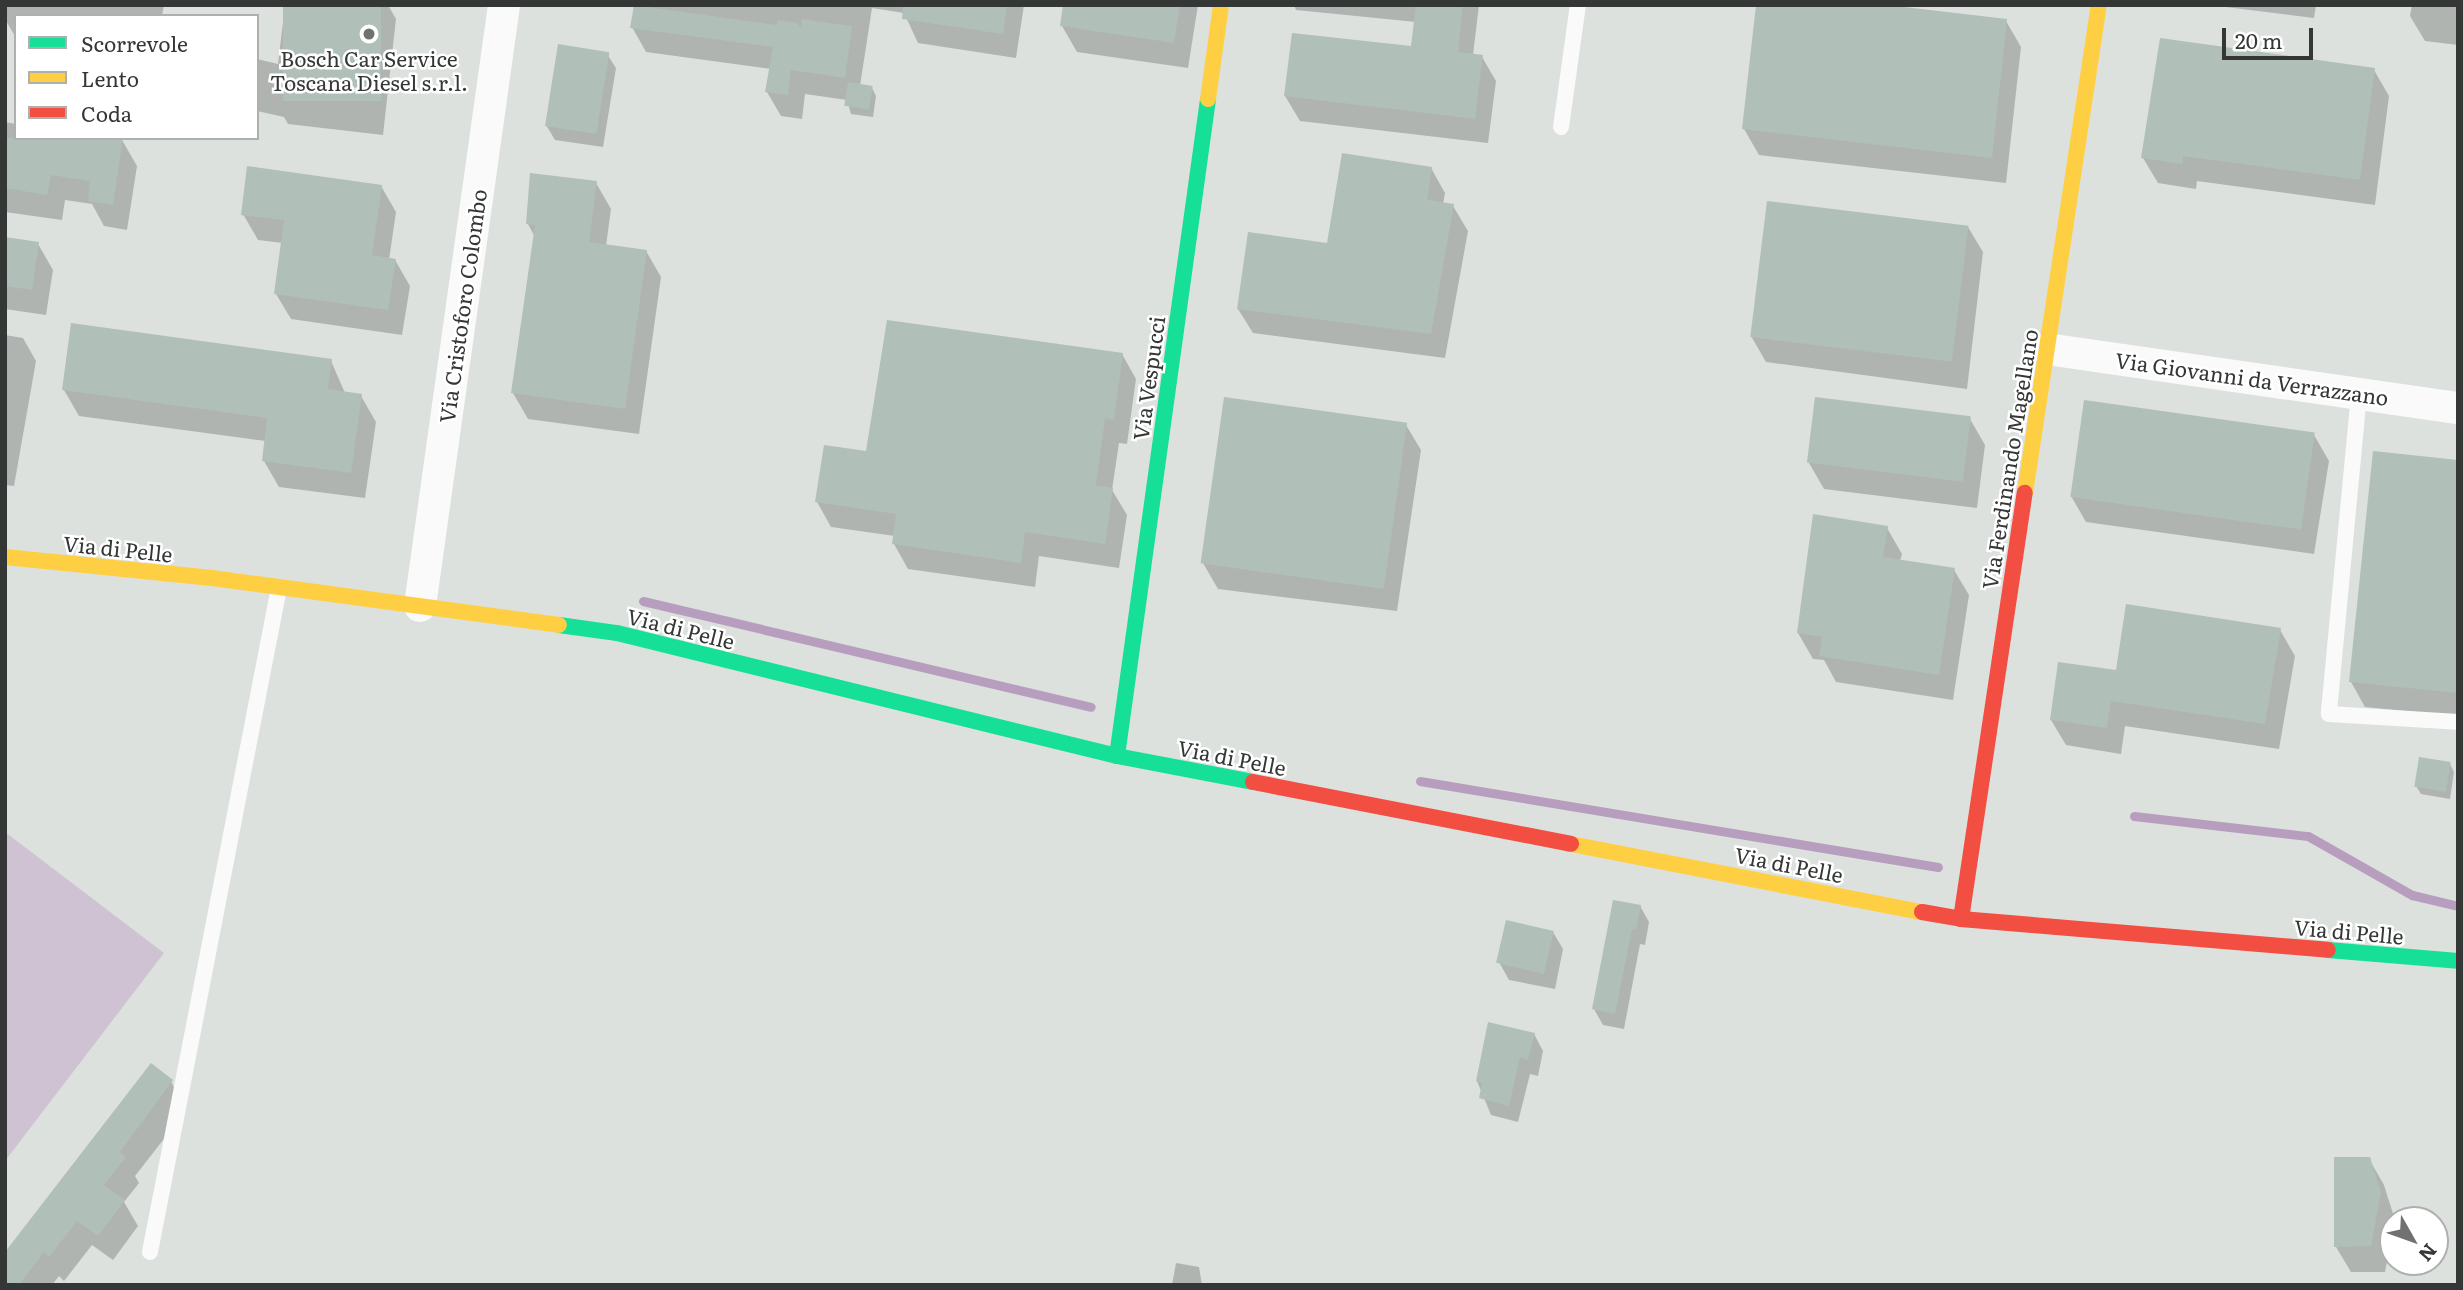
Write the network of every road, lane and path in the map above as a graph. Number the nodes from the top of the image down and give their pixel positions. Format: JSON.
{"nodes":[{"id":1,"x":504,"y":5,"type":"edge"},
{"id":2,"x":1221,"y":5,"type":"edge"},
{"id":3,"x":1578,"y":5,"type":"edge"},
{"id":4,"x":2099,"y":5,"type":"edge"},
{"id":5,"x":1560,"y":127,"type":"dead end"},
{"id":6,"x":2047,"y":349,"type":"junction"},
{"id":7,"x":2359,"y":394,"type":"junction"},
{"id":8,"x":2458,"y":408,"type":"edge"},
{"id":9,"x":5,"y":557,"type":"edge"},
{"id":10,"x":280,"y":587,"type":"junction"},
{"id":11,"x":421,"y":606,"type":"junction"},
{"id":12,"x":2458,"y":722,"type":"edge"},
{"id":13,"x":1116,"y":756,"type":"junction"},
{"id":14,"x":1961,"y":919,"type":"junction"},
{"id":15,"x":2458,"y":961,"type":"edge"},
{"id":16,"x":150,"y":1252,"type":"dead end"}],
"edges":[{"from":1,"to":11,"type":"street","name":"Via Cristoforo Colombo"},
{"from":2,"to":13,"type":"street","name":"Via Vespucci"},
{"from":3,"to":5,"type":"lane"},
{"from":4,"to":6,"type":"street","name":"Via Ferdinando Magellano"},
{"from":6,"to":7,"type":"street","name":"Via Giovanni da Verrazzano"},
{"from":6,"to":14,"type":"street","name":"Via Ferdinando Magellano"},
{"from":7,"to":8,"type":"street","name":"Via Giovanni da Verrazzano"},
{"from":7,"to":12,"type":"lane"},
{"from":9,"to":10,"type":"street","name":"Via di Pelle"},
{"from":10,"to":11,"type":"street","name":"Via di Pelle"},
{"from":10,"to":16,"type":"lane"},
{"from":11,"to":13,"type":"street","name":"Via di Pelle"},
{"from":13,"to":14,"type":"street","name":"Via di Pelle"},
{"from":14,"to":15,"type":"street","name":"Via di Pelle"}]}
